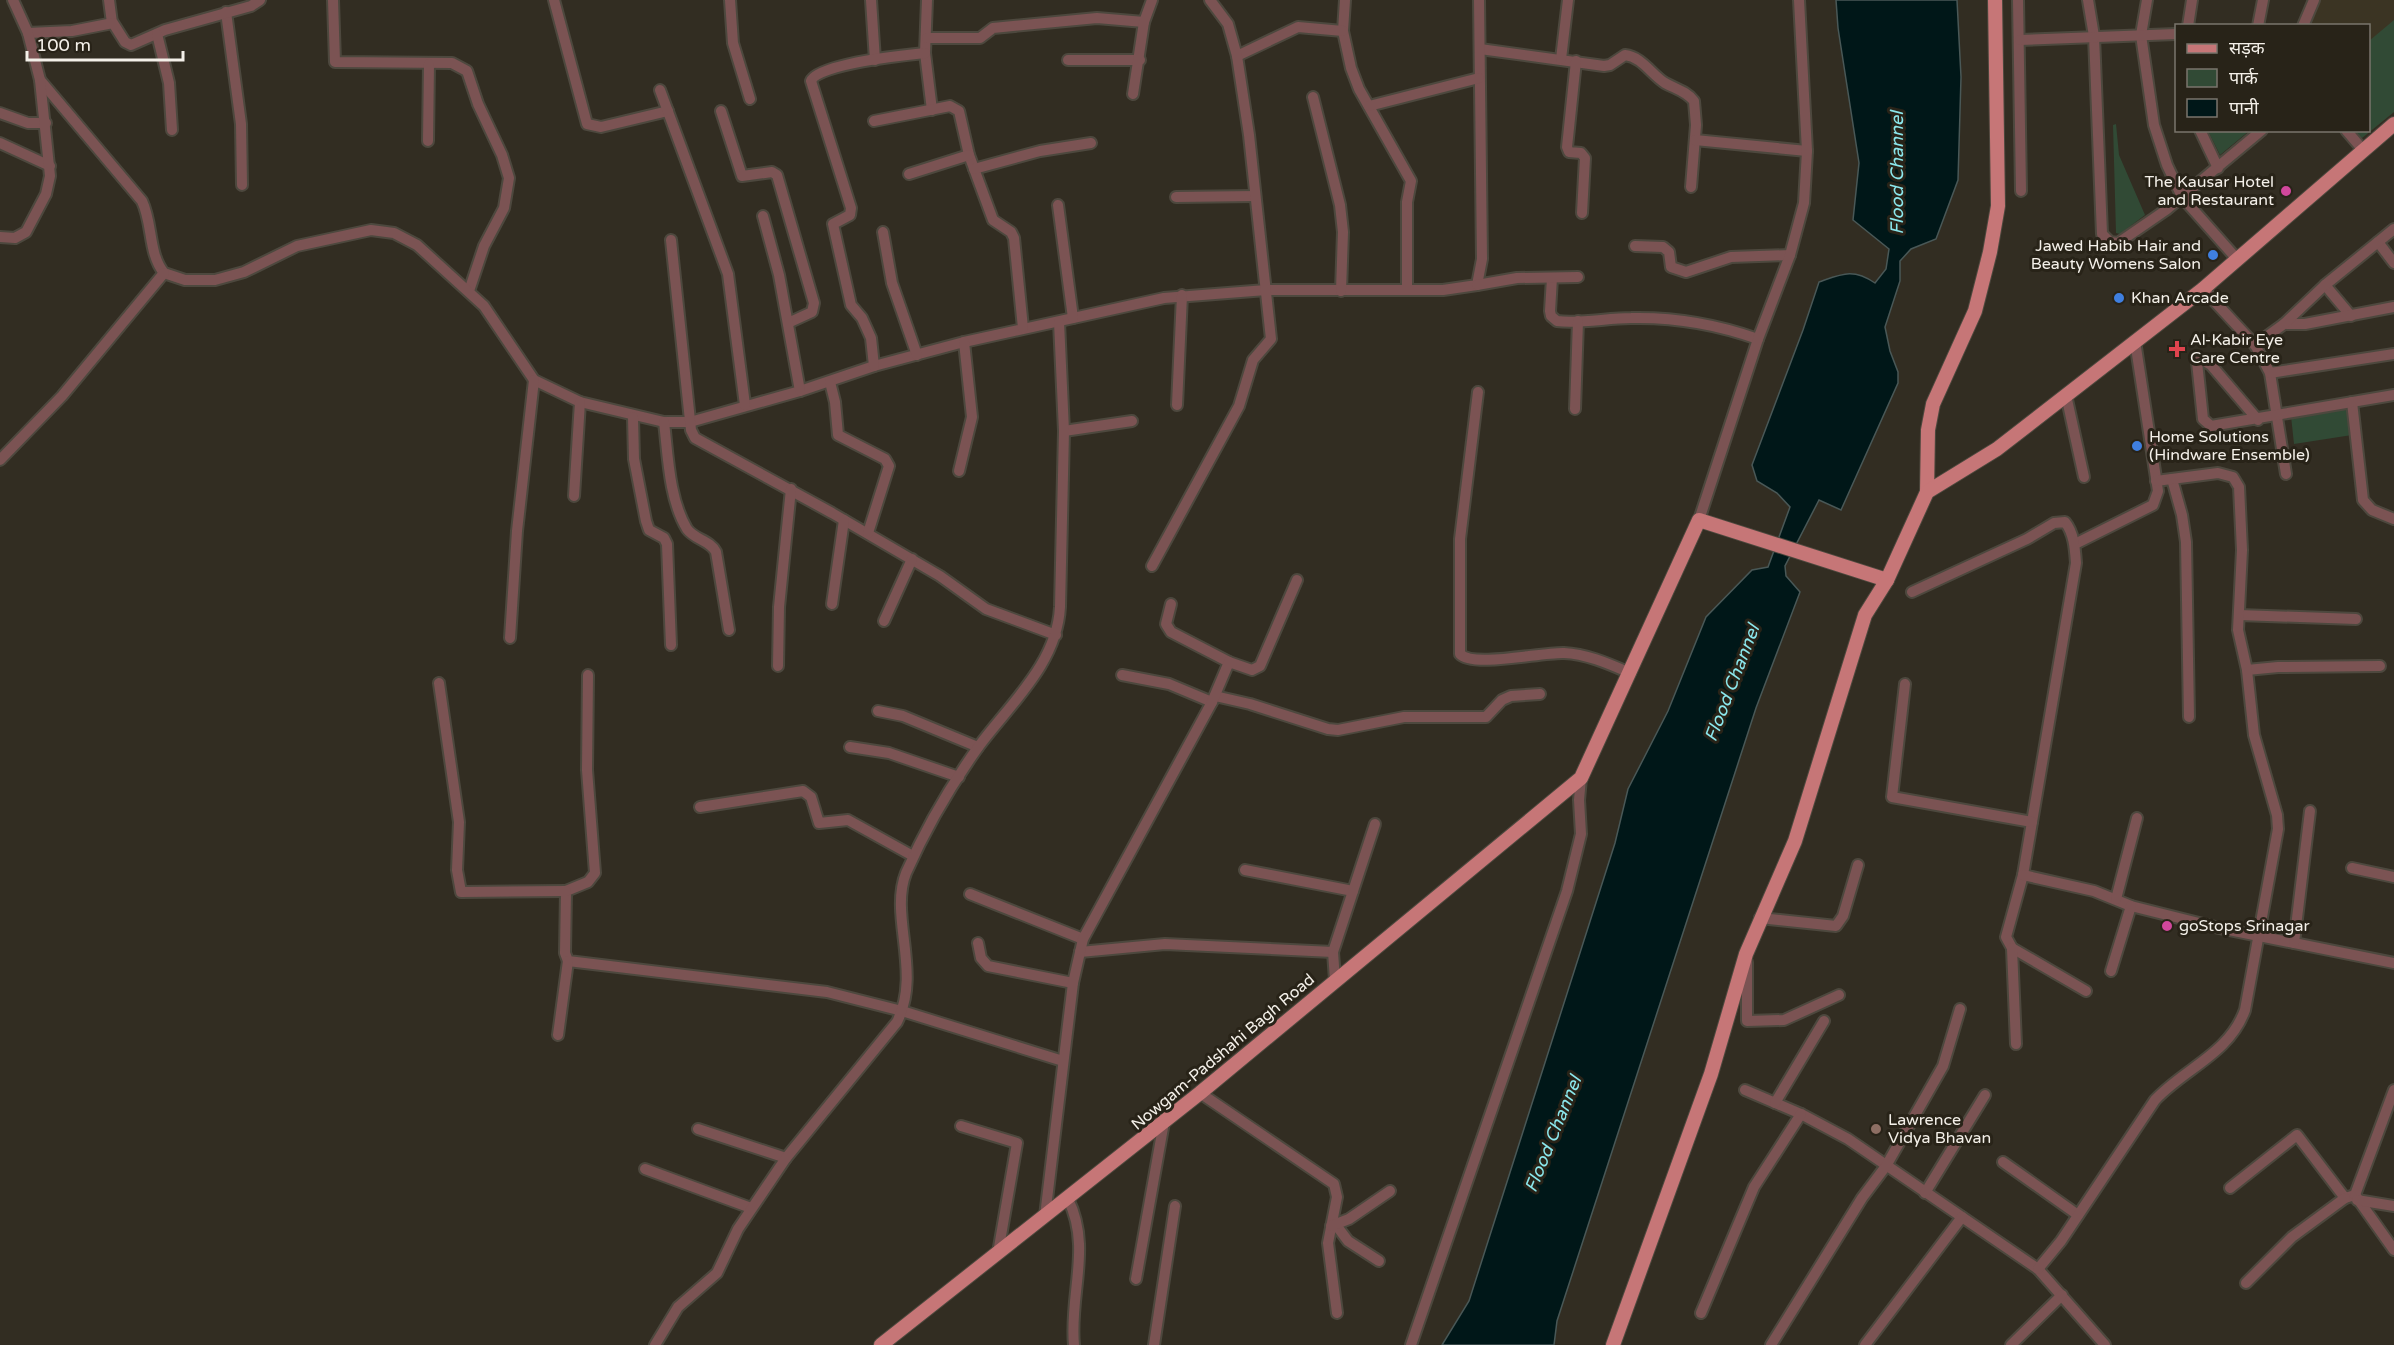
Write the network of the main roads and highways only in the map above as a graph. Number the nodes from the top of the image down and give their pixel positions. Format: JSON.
{"nodes":[{"id":1,"x":1995,"y":0,"type":"edge"},
{"id":2,"x":2394,"y":124,"type":"edge"},
{"id":3,"x":1928,"y":492,"type":"junction"},
{"id":4,"x":1887,"y":580,"type":"junction"},
{"id":5,"x":881,"y":1345,"type":"edge"},
{"id":6,"x":1613,"y":1345,"type":"edge"}],
"edges":[{"from":1,"to":3,"type":"main road"},
{"from":2,"to":3,"type":"main road"},
{"from":3,"to":4,"type":"main road"},
{"from":4,"to":5,"type":"main road","name":"Nowgam-Padshahi Bagh Road"},
{"from":4,"to":6,"type":"main road"}]}
